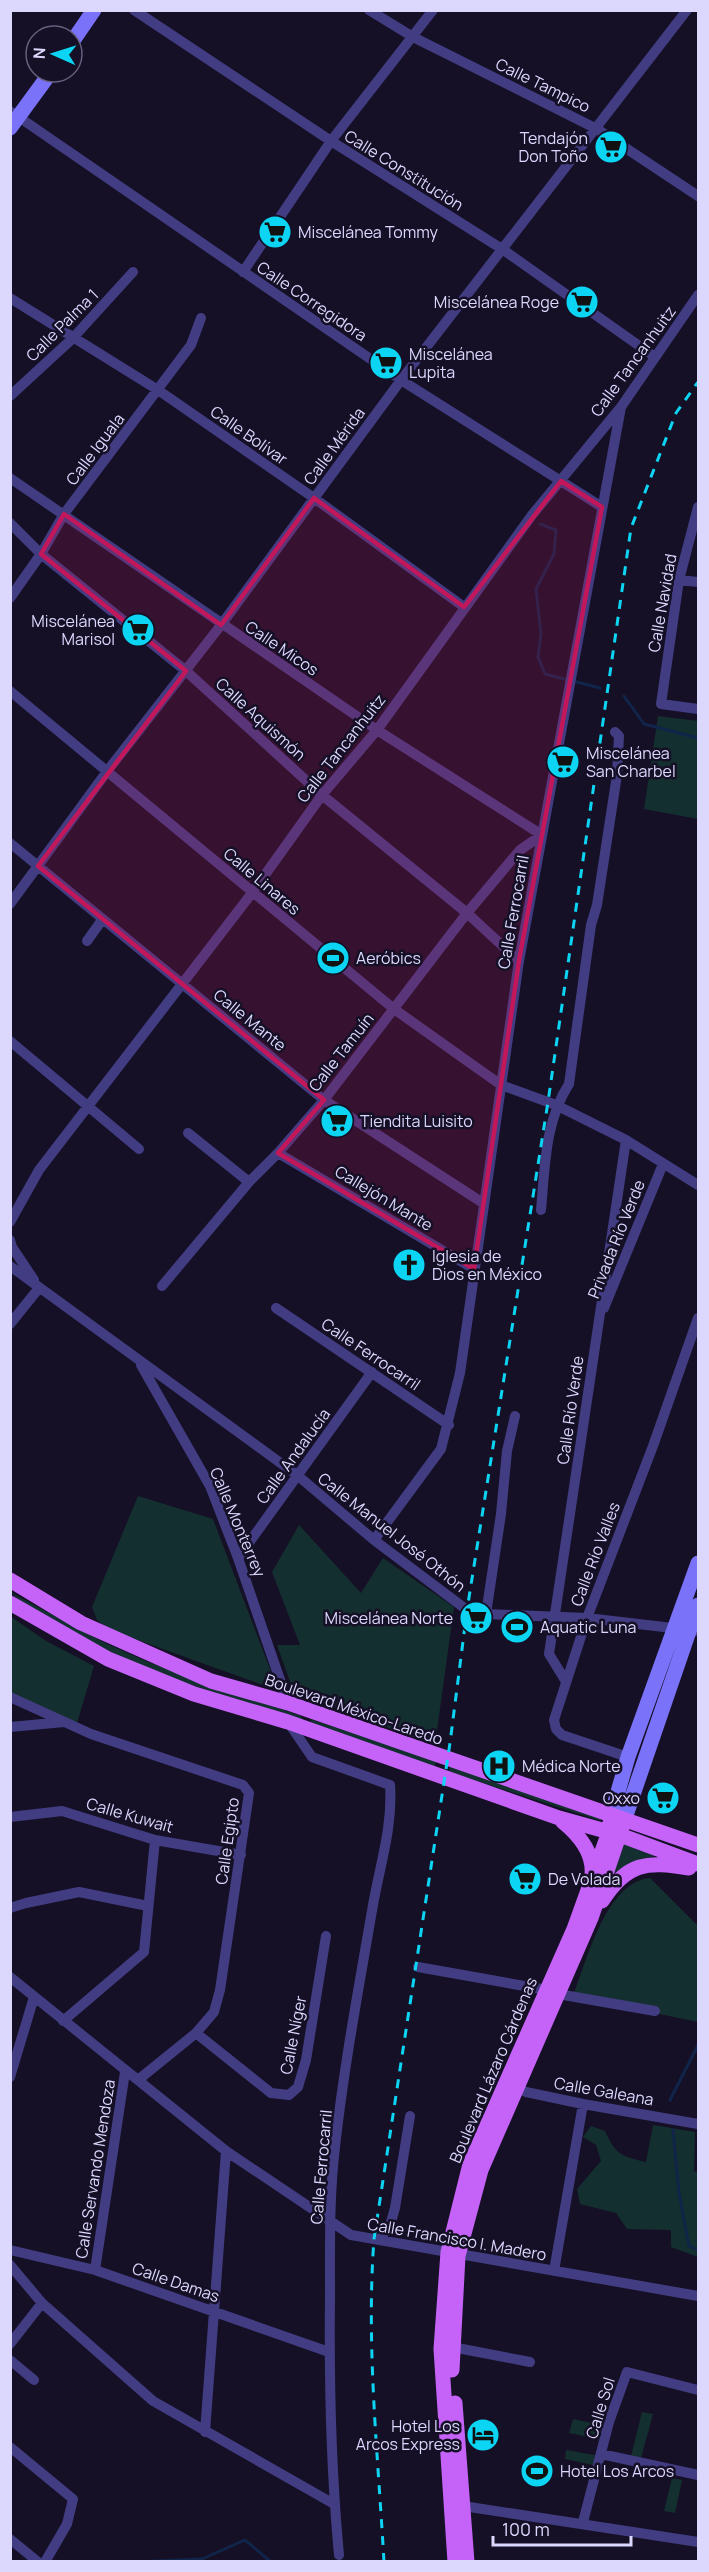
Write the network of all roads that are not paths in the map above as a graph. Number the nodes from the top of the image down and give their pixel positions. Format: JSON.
{"nodes":[{"id":1,"x":94,"y":10,"type":"edge"},
{"id":2,"x":134,"y":10,"type":"edge"},
{"id":3,"x":369,"y":10,"type":"edge"},
{"id":4,"x":433,"y":10,"type":"edge"},
{"id":5,"x":687,"y":10,"type":"edge"},
{"id":6,"x":84,"y":25,"type":"edge"},
{"id":7,"x":413,"y":37,"type":"junction"},
{"id":8,"x":41,"y":84,"type":"edge"},
{"id":9,"x":13,"y":119,"type":"edge"},
{"id":10,"x":597,"y":129,"type":"junction"},
{"id":11,"x":331,"y":141,"type":"junction"},
{"id":12,"x":699,"y":196,"type":"edge"},
{"id":13,"x":502,"y":249,"type":"junction"},
{"id":14,"x":133,"y":272,"type":"dead end"},
{"id":15,"x":243,"y":272,"type":"junction"},
{"id":16,"x":699,"y":295,"type":"edge"},
{"id":17,"x":10,"y":298,"type":"edge"},
{"id":18,"x":201,"y":318,"type":"dead end"},
{"id":19,"x":72,"y":339,"type":"junction"},
{"id":20,"x":655,"y":357,"type":"junction"},
{"id":21,"x":401,"y":380,"type":"junction"},
{"id":22,"x":159,"y":390,"type":"junction"},
{"id":23,"x":10,"y":396,"type":"edge"},
{"id":24,"x":621,"y":407,"type":"junction"},
{"id":25,"x":10,"y":478,"type":"edge"},
{"id":26,"x":561,"y":481,"type":"junction"},
{"id":27,"x":314,"y":498,"type":"junction"},
{"id":28,"x":602,"y":507,"type":"junction"},
{"id":29,"x":699,"y":507,"type":"edge"},
{"id":30,"x":64,"y":514,"type":"junction"},
{"id":31,"x":10,"y":523,"type":"edge"},
{"id":32,"x":41,"y":554,"type":"junction"},
{"id":33,"x":679,"y":580,"type":"junction"},
{"id":34,"x":699,"y":582,"type":"edge"},
{"id":35,"x":10,"y":598,"type":"edge"},
{"id":36,"x":464,"y":607,"type":"junction"},
{"id":37,"x":221,"y":625,"type":"junction"},
{"id":38,"x":186,"y":671,"type":"junction"},
{"id":39,"x":10,"y":691,"type":"edge"},
{"id":40,"x":699,"y":710,"type":"edge"},
{"id":41,"x":377,"y":730,"type":"junction"},
{"id":42,"x":615,"y":732,"type":"dead end"},
{"id":43,"x":108,"y":770,"type":"junction"},
{"id":44,"x":322,"y":795,"type":"junction"},
{"id":45,"x":542,"y":835,"type":"junction"},
{"id":46,"x":10,"y":843,"type":"edge"},
{"id":47,"x":38,"y":866,"type":"junction"},
{"id":48,"x":252,"y":893,"type":"junction"},
{"id":49,"x":10,"y":904,"type":"edge"},
{"id":50,"x":467,"y":913,"type":"junction"},
{"id":51,"x":102,"y":920,"type":"junction"},
{"id":52,"x":87,"y":940,"type":"dead end"},
{"id":53,"x":519,"y":961,"type":"junction"},
{"id":54,"x":182,"y":984,"type":"junction"},
{"id":55,"x":394,"y":1009,"type":"junction"},
{"id":56,"x":10,"y":1041,"type":"edge"},
{"id":57,"x":501,"y":1085,"type":"junction"},
{"id":58,"x":324,"y":1100,"type":"junction"},
{"id":59,"x":556,"y":1105,"type":"junction"},
{"id":60,"x":87,"y":1107,"type":"junction"},
{"id":61,"x":188,"y":1133,"type":"dead end"},
{"id":62,"x":626,"y":1140,"type":"junction"},
{"id":63,"x":139,"y":1149,"type":"dead end"},
{"id":64,"x":278,"y":1153,"type":"junction"},
{"id":65,"x":663,"y":1164,"type":"junction"},
{"id":66,"x":249,"y":1182,"type":"junction"},
{"id":67,"x":699,"y":1185,"type":"edge"},
{"id":68,"x":21,"y":1198,"type":"junction"},
{"id":69,"x":483,"y":1203,"type":"junction"},
{"id":70,"x":10,"y":1204,"type":"edge"},
{"id":71,"x":542,"y":1210,"type":"dead end"},
{"id":72,"x":10,"y":1222,"type":"edge"},
{"id":73,"x":10,"y":1240,"type":"edge"},
{"id":74,"x":10,"y":1266,"type":"edge"},
{"id":75,"x":474,"y":1269,"type":"junction"},
{"id":76,"x":162,"y":1286,"type":"dead end"},
{"id":77,"x":39,"y":1288,"type":"junction"},
{"id":78,"x":276,"y":1308,"type":"dead end"},
{"id":79,"x":699,"y":1318,"type":"edge"},
{"id":80,"x":10,"y":1324,"type":"edge"},
{"id":81,"x":597,"y":1324,"type":"junction"},
{"id":82,"x":139,"y":1362,"type":"junction"},
{"id":83,"x":372,"y":1372,"type":"junction"},
{"id":84,"x":515,"y":1416,"type":"dead end"},
{"id":85,"x":449,"y":1425,"type":"junction"},
{"id":86,"x":297,"y":1475,"type":"junction"},
{"id":87,"x":374,"y":1540,"type":"junction"},
{"id":88,"x":238,"y":1558,"type":"junction"},
{"id":89,"x":699,"y":1563,"type":"edge"},
{"id":90,"x":10,"y":1580,"type":"edge"},
{"id":91,"x":12,"y":1605,"type":"edge"},
{"id":92,"x":699,"y":1605,"type":"edge"},
{"id":93,"x":486,"y":1614,"type":"junction"},
{"id":94,"x":555,"y":1617,"type":"junction"},
{"id":95,"x":586,"y":1618,"type":"junction"},
{"id":96,"x":687,"y":1630,"type":"edge"},
{"id":97,"x":565,"y":1680,"type":"junction"},
{"id":98,"x":10,"y":1697,"type":"edge"},
{"id":99,"x":288,"y":1703,"type":"junction"},
{"id":100,"x":66,"y":1722,"type":"junction"},
{"id":101,"x":288,"y":1722,"type":"junction"},
{"id":102,"x":10,"y":1727,"type":"edge"},
{"id":103,"x":628,"y":1757,"type":"junction"},
{"id":104,"x":10,"y":1817,"type":"edge"},
{"id":105,"x":559,"y":1818,"type":"junction"},
{"id":106,"x":616,"y":1826,"type":"junction"},
{"id":107,"x":155,"y":1840,"type":"junction"},
{"id":108,"x":699,"y":1845,"type":"edge"},
{"id":109,"x":241,"y":1855,"type":"junction"},
{"id":110,"x":699,"y":1864,"type":"edge"},
{"id":111,"x":699,"y":1870,"type":"edge"},
{"id":112,"x":590,"y":1888,"type":"junction"},
{"id":113,"x":148,"y":1905,"type":"junction"},
{"id":114,"x":10,"y":1908,"type":"edge"},
{"id":115,"x":591,"y":1918,"type":"junction"},
{"id":116,"x":326,"y":1936,"type":"dead end"},
{"id":117,"x":418,"y":1967,"type":"dead end"},
{"id":118,"x":10,"y":1977,"type":"edge"},
{"id":119,"x":553,"y":1992,"type":"junction"},
{"id":120,"x":34,"y":1997,"type":"junction"},
{"id":121,"x":655,"y":2011,"type":"dead end"},
{"id":122,"x":63,"y":2021,"type":"junction"},
{"id":123,"x":196,"y":2033,"type":"junction"},
{"id":124,"x":125,"y":2072,"type":"junction"},
{"id":125,"x":10,"y":2077,"type":"edge"},
{"id":126,"x":138,"y":2080,"type":"junction"},
{"id":127,"x":511,"y":2085,"type":"junction"},
{"id":128,"x":583,"y":2103,"type":"junction"},
{"id":129,"x":410,"y":2116,"type":"dead end"},
{"id":130,"x":699,"y":2124,"type":"edge"},
{"id":131,"x":226,"y":2151,"type":"junction"},
{"id":132,"x":330,"y":2218,"type":"junction"},
{"id":133,"x":380,"y":2240,"type":"junction"},
{"id":134,"x":10,"y":2250,"type":"edge"},
{"id":135,"x":453,"y":2254,"type":"junction"},
{"id":136,"x":10,"y":2265,"type":"edge"},
{"id":137,"x":95,"y":2270,"type":"junction"},
{"id":138,"x":554,"y":2271,"type":"junction"},
{"id":139,"x":699,"y":2296,"type":"edge"},
{"id":140,"x":42,"y":2303,"type":"junction"},
{"id":141,"x":215,"y":2311,"type":"junction"},
{"id":142,"x":10,"y":2343,"type":"edge"},
{"id":143,"x":452,"y":2347,"type":"junction"},
{"id":144,"x":329,"y":2352,"type":"junction"},
{"id":145,"x":10,"y":2361,"type":"edge"},
{"id":146,"x":530,"y":2362,"type":"dead end"},
{"id":147,"x":34,"y":2380,"type":"dead end"},
{"id":148,"x":699,"y":2390,"type":"edge"},
{"id":149,"x":205,"y":2432,"type":"junction"},
{"id":150,"x":10,"y":2447,"type":"edge"},
{"id":151,"x":602,"y":2454,"type":"junction"},
{"id":152,"x":699,"y":2475,"type":"edge"},
{"id":153,"x":334,"y":2504,"type":"junction"},
{"id":154,"x":463,"y":2505,"type":"junction"},
{"id":155,"x":583,"y":2522,"type":"junction"},
{"id":156,"x":10,"y":2538,"type":"edge"},
{"id":157,"x":699,"y":2542,"type":"edge"},
{"id":158,"x":339,"y":2556,"type":"dead end"},
{"id":159,"x":38,"y":2562,"type":"edge"},
{"id":160,"x":45,"y":2562,"type":"edge"},
{"id":161,"x":455,"y":2562,"type":"edge"},
{"id":162,"x":467,"y":2562,"type":"edge"}],
"edges":[{"from":1,"to":6,"type":"main road"},
{"from":2,"to":11,"type":"street","name":"Calle Constitución"},
{"from":3,"to":7,"type":"street","name":"Calle Tampico"},
{"from":4,"to":7,"type":"street"},
{"from":5,"to":10,"type":"street","name":"Calle Mérida"},
{"from":7,"to":10,"type":"street","name":"Calle Tampico"},
{"from":7,"to":11,"type":"street"},
{"from":8,"to":9,"type":"main road"},
{"from":9,"to":15,"type":"street","name":"Calle Corregidora"},
{"from":10,"to":12,"type":"street","name":"Calle Tampico"},
{"from":10,"to":13,"type":"street","name":"Calle Mérida"},
{"from":11,"to":13,"type":"street","name":"Calle Constitución"},
{"from":11,"to":15,"type":"street"},
{"from":13,"to":20,"type":"street","name":"Calle Constitución"},
{"from":13,"to":21,"type":"street","name":"Calle Mérida"},
{"from":14,"to":19,"type":"street","name":"Calle Palma 1"},
{"from":15,"to":21,"type":"street","name":"Calle Corregidora"},
{"from":16,"to":20,"type":"street","name":"Calle Tancanhuitz"},
{"from":17,"to":19,"type":"street","name":"Calle Bolívar"},
{"from":18,"to":22,"type":"street","name":"Calle Iguala"},
{"from":19,"to":22,"type":"street","name":"Calle Bolívar"},
{"from":19,"to":23,"type":"street","name":"Calle Palma 1"},
{"from":20,"to":24,"type":"street","name":"Calle Tancanhuitz"},
{"from":21,"to":26,"type":"street","name":"Calle Corregidora"},
{"from":21,"to":27,"type":"street","name":"Calle Mérida"},
{"from":22,"to":27,"type":"street","name":"Calle Bolívar"},
{"from":22,"to":30,"type":"street","name":"Calle Iguala"},
{"from":24,"to":26,"type":"street","name":"Calle Tancanhuitz"},
{"from":24,"to":28,"type":"street","name":"Calle Ferrocarril"},
{"from":25,"to":30,"type":"street","name":"Calle Micos"},
{"from":26,"to":28,"type":"street","name":"Calle Corregidora"},
{"from":26,"to":36,"type":"street","name":"Calle Tancanhuitz"},
{"from":27,"to":36,"type":"street","name":"Calle Bolívar"},
{"from":27,"to":37,"type":"street","name":"Calle Mérida"},
{"from":28,"to":45,"type":"street","name":"Calle Ferrocarril"},
{"from":29,"to":33,"type":"street","name":"Calle Navidad"},
{"from":30,"to":32,"type":"street","name":"Calle Iguala"},
{"from":30,"to":37,"type":"street","name":"Calle Micos"},
{"from":31,"to":32,"type":"street","name":"Calle Aquismón"},
{"from":32,"to":35,"type":"street","name":"Calle Iguala"},
{"from":32,"to":38,"type":"street","name":"Calle Aquismón"},
{"from":33,"to":34,"type":"street"},
{"from":33,"to":40,"type":"street","name":"Calle Navidad"},
{"from":36,"to":41,"type":"street","name":"Calle Tancanhuitz"},
{"from":37,"to":38,"type":"street","name":"Calle Mérida"},
{"from":37,"to":41,"type":"street","name":"Calle Micos"},
{"from":38,"to":43,"type":"street","name":"Calle Mérida"},
{"from":38,"to":44,"type":"street","name":"Calle Aquismón"},
{"from":39,"to":43,"type":"street","name":"Calle Linares"},
{"from":41,"to":44,"type":"street","name":"Calle Tancanhuitz"},
{"from":41,"to":45,"type":"street","name":"Calle Micos"},
{"from":42,"to":59,"type":"street"},
{"from":43,"to":47,"type":"street","name":"Calle Mérida"},
{"from":43,"to":48,"type":"street","name":"Calle Linares"},
{"from":44,"to":48,"type":"street","name":"Calle Tancanhuitz"},
{"from":44,"to":50,"type":"street","name":"Calle Aquismón"},
{"from":45,"to":50,"type":"street","name":"Calle Tamuín"},
{"from":45,"to":53,"type":"street","name":"Calle Ferrocarril"},
{"from":46,"to":47,"type":"street","name":"Calle Mante"},
{"from":47,"to":49,"type":"street","name":"Calle Mérida"},
{"from":47,"to":51,"type":"street","name":"Calle Mante"},
{"from":48,"to":54,"type":"street","name":"Calle Tancanhuitz"},
{"from":48,"to":55,"type":"street","name":"Calle Linares"},
{"from":50,"to":53,"type":"street","name":"Calle Aquismón"},
{"from":50,"to":55,"type":"street","name":"Calle Tamuín"},
{"from":51,"to":52,"type":"street"},
{"from":51,"to":54,"type":"street","name":"Calle Mante"},
{"from":53,"to":57,"type":"street","name":"Calle Ferrocarril"},
{"from":54,"to":58,"type":"street","name":"Calle Mante"},
{"from":54,"to":60,"type":"street","name":"Calle Tancanhuitz"},
{"from":55,"to":57,"type":"street","name":"Calle Linares"},
{"from":55,"to":58,"type":"street","name":"Calle Tamuín"},
{"from":56,"to":60,"type":"street"},
{"from":57,"to":59,"type":"street","name":"Calle Linares"},
{"from":57,"to":69,"type":"street","name":"Calle Ferrocarril"},
{"from":58,"to":64,"type":"street","name":"Calle Tamuín"},
{"from":58,"to":69,"type":"street","name":"Calle Mante"},
{"from":59,"to":62,"type":"street","name":"Calle Linares"},
{"from":59,"to":71,"type":"street"},
{"from":60,"to":63,"type":"street"},
{"from":60,"to":68,"type":"street","name":"Calle Tancanhuitz"},
{"from":61,"to":66,"type":"street"},
{"from":62,"to":65,"type":"street","name":"Calle Linares"},
{"from":62,"to":81,"type":"street","name":"Calle Río Verde"},
{"from":64,"to":66,"type":"street","name":"Calle Tamuín"},
{"from":64,"to":75,"type":"street","name":"Callejón Mante"},
{"from":65,"to":67,"type":"street","name":"Calle Linares"},
{"from":65,"to":81,"type":"street","name":"Privada Río Verde"},
{"from":66,"to":76,"type":"street","name":"Calle Tamuín"},
{"from":68,"to":70,"type":"street"},
{"from":68,"to":72,"type":"street","name":"Calle Tancanhuitz"},
{"from":69,"to":75,"type":"street","name":"Calle Ferrocarril"},
{"from":73,"to":77,"type":"street"},
{"from":74,"to":77,"type":"street","name":"Calle Manuel José Othón"},
{"from":75,"to":85,"type":"street","name":"Calle Ferrocarril"},
{"from":77,"to":80,"type":"street"},
{"from":77,"to":82,"type":"street","name":"Calle Manuel José Othón"},
{"from":78,"to":83,"type":"street","name":"Calle Ferrocarril"},
{"from":79,"to":95,"type":"street","name":"Calle Río Valles"},
{"from":81,"to":94,"type":"street","name":"Calle Río Verde"},
{"from":82,"to":86,"type":"street","name":"Calle Manuel José Othón"},
{"from":82,"to":88,"type":"street","name":"Calle Monterrey"},
{"from":83,"to":85,"type":"street","name":"Calle Ferrocarril"},
{"from":83,"to":86,"type":"street","name":"Calle Andalucía"},
{"from":84,"to":93,"type":"street"},
{"from":85,"to":87,"type":"street","name":"Calle Ferrocarril"},
{"from":86,"to":87,"type":"street","name":"Calle Manuel José Othón"},
{"from":86,"to":88,"type":"street","name":"Calle Andalucía"},
{"from":87,"to":93,"type":"street","name":"Calle Manuel José Othón"},
{"from":88,"to":99,"type":"street","name":"Calle Monterrey"},
{"from":89,"to":96,"type":"main road"},
{"from":90,"to":99,"type":"main road","name":"Boulevard México-Laredo"},
{"from":91,"to":101,"type":"main road","name":"Boulevard México-Laredo"},
{"from":92,"to":96,"type":"main road"},
{"from":93,"to":94,"type":"street","name":"Calle Manuel José Othón"},
{"from":94,"to":95,"type":"street","name":"Calle Manuel José Othón"},
{"from":94,"to":97,"type":"street","name":"Calle Río Verde"},
{"from":95,"to":96,"type":"street","name":"Calle Manuel José Othón"},
{"from":95,"to":97,"type":"street","name":"Calle Río Valles"},
{"from":96,"to":103,"type":"main road"},
{"from":96,"to":106,"type":"main road"},
{"from":97,"to":103,"type":"street","name":"Calle Río Valles"},
{"from":98,"to":100,"type":"street","name":"Calle Egipto"},
{"from":99,"to":106,"type":"main road","name":"Boulevard México-Laredo"},
{"from":100,"to":102,"type":"street"},
{"from":100,"to":109,"type":"street","name":"Calle Egipto"},
{"from":101,"to":105,"type":"main road","name":"Boulevard México-Laredo"},
{"from":101,"to":132,"type":"street","name":"Calle Ferrocarril"},
{"from":103,"to":106,"type":"main road"},
{"from":104,"to":107,"type":"street","name":"Calle Kuwait"},
{"from":105,"to":106,"type":"main road","name":"Boulevard México-Laredo"},
{"from":105,"to":112,"type":"main road"},
{"from":106,"to":108,"type":"main road","name":"Boulevard México-Laredo"},
{"from":106,"to":110,"type":"main road","name":"Boulevard México-Laredo"},
{"from":106,"to":112,"type":"main road","name":"Boulevard Lázaro Cárdenas"},
{"from":106,"to":115,"type":"main road","name":"Boulevard Lázaro Cárdenas"},
{"from":107,"to":109,"type":"street","name":"Calle Kuwait"},
{"from":107,"to":113,"type":"street"},
{"from":109,"to":123,"type":"street","name":"Calle Egipto"},
{"from":111,"to":115,"type":"main road"},
{"from":112,"to":119,"type":"main road","name":"Boulevard Lázaro Cárdenas"},
{"from":113,"to":114,"type":"street"},
{"from":113,"to":122,"type":"street"},
{"from":115,"to":119,"type":"main road","name":"Boulevard Lázaro Cárdenas"},
{"from":116,"to":123,"type":"street","name":"Calle Níger"},
{"from":117,"to":119,"type":"street"},
{"from":118,"to":120,"type":"street","name":"Calle Francisco I. Madero"},
{"from":119,"to":121,"type":"street"},
{"from":119,"to":127,"type":"main road","name":"Boulevard Lázaro Cárdenas"},
{"from":120,"to":122,"type":"street","name":"Calle Francisco I. Madero"},
{"from":120,"to":125,"type":"street"},
{"from":122,"to":124,"type":"street","name":"Calle Francisco I. Madero"},
{"from":123,"to":126,"type":"street","name":"Calle Egipto"},
{"from":124,"to":126,"type":"street","name":"Calle Francisco I. Madero"},
{"from":124,"to":137,"type":"street","name":"Calle Servando Mendoza"},
{"from":126,"to":131,"type":"street","name":"Calle Francisco I. Madero"},
{"from":127,"to":128,"type":"street","name":"Calle Galeana"},
{"from":127,"to":135,"type":"main road","name":"Boulevard Lázaro Cárdenas"},
{"from":128,"to":130,"type":"street","name":"Calle Galeana"},
{"from":128,"to":138,"type":"street"},
{"from":129,"to":133,"type":"street"},
{"from":131,"to":132,"type":"street","name":"Calle Francisco I. Madero"},
{"from":131,"to":141,"type":"street"},
{"from":132,"to":133,"type":"street","name":"Calle Francisco I. Madero"},
{"from":132,"to":144,"type":"street","name":"Calle Ferrocarril"},
{"from":133,"to":135,"type":"street","name":"Calle Francisco I. Madero"},
{"from":134,"to":137,"type":"street","name":"Calle Damas"},
{"from":135,"to":138,"type":"street","name":"Calle Francisco I. Madero"},
{"from":135,"to":143,"type":"main road","name":"Boulevard Lázaro Cárdenas"},
{"from":135,"to":161,"type":"main road","name":"Boulevard Lázaro Cárdenas"},
{"from":136,"to":140,"type":"street"},
{"from":137,"to":141,"type":"street","name":"Calle Damas"},
{"from":138,"to":139,"type":"street","name":"Calle Francisco I. Madero"},
{"from":140,"to":142,"type":"street"},
{"from":140,"to":149,"type":"street"},
{"from":141,"to":144,"type":"street","name":"Calle Damas"},
{"from":141,"to":149,"type":"street"},
{"from":143,"to":146,"type":"street"},
{"from":143,"to":154,"type":"main road","name":"Boulevard Lázaro Cárdenas"},
{"from":144,"to":153,"type":"street","name":"Calle Ferrocarril"},
{"from":145,"to":147,"type":"street"},
{"from":148,"to":151,"type":"street","name":"Calle Sol"},
{"from":149,"to":153,"type":"street"},
{"from":150,"to":160,"type":"street"},
{"from":151,"to":152,"type":"street"},
{"from":151,"to":155,"type":"street","name":"Calle Sol"},
{"from":153,"to":158,"type":"street","name":"Calle Ferrocarril"},
{"from":154,"to":155,"type":"street"},
{"from":154,"to":162,"type":"main road","name":"Boulevard Lázaro Cárdenas"},
{"from":155,"to":157,"type":"street"},
{"from":156,"to":159,"type":"street"}]}
